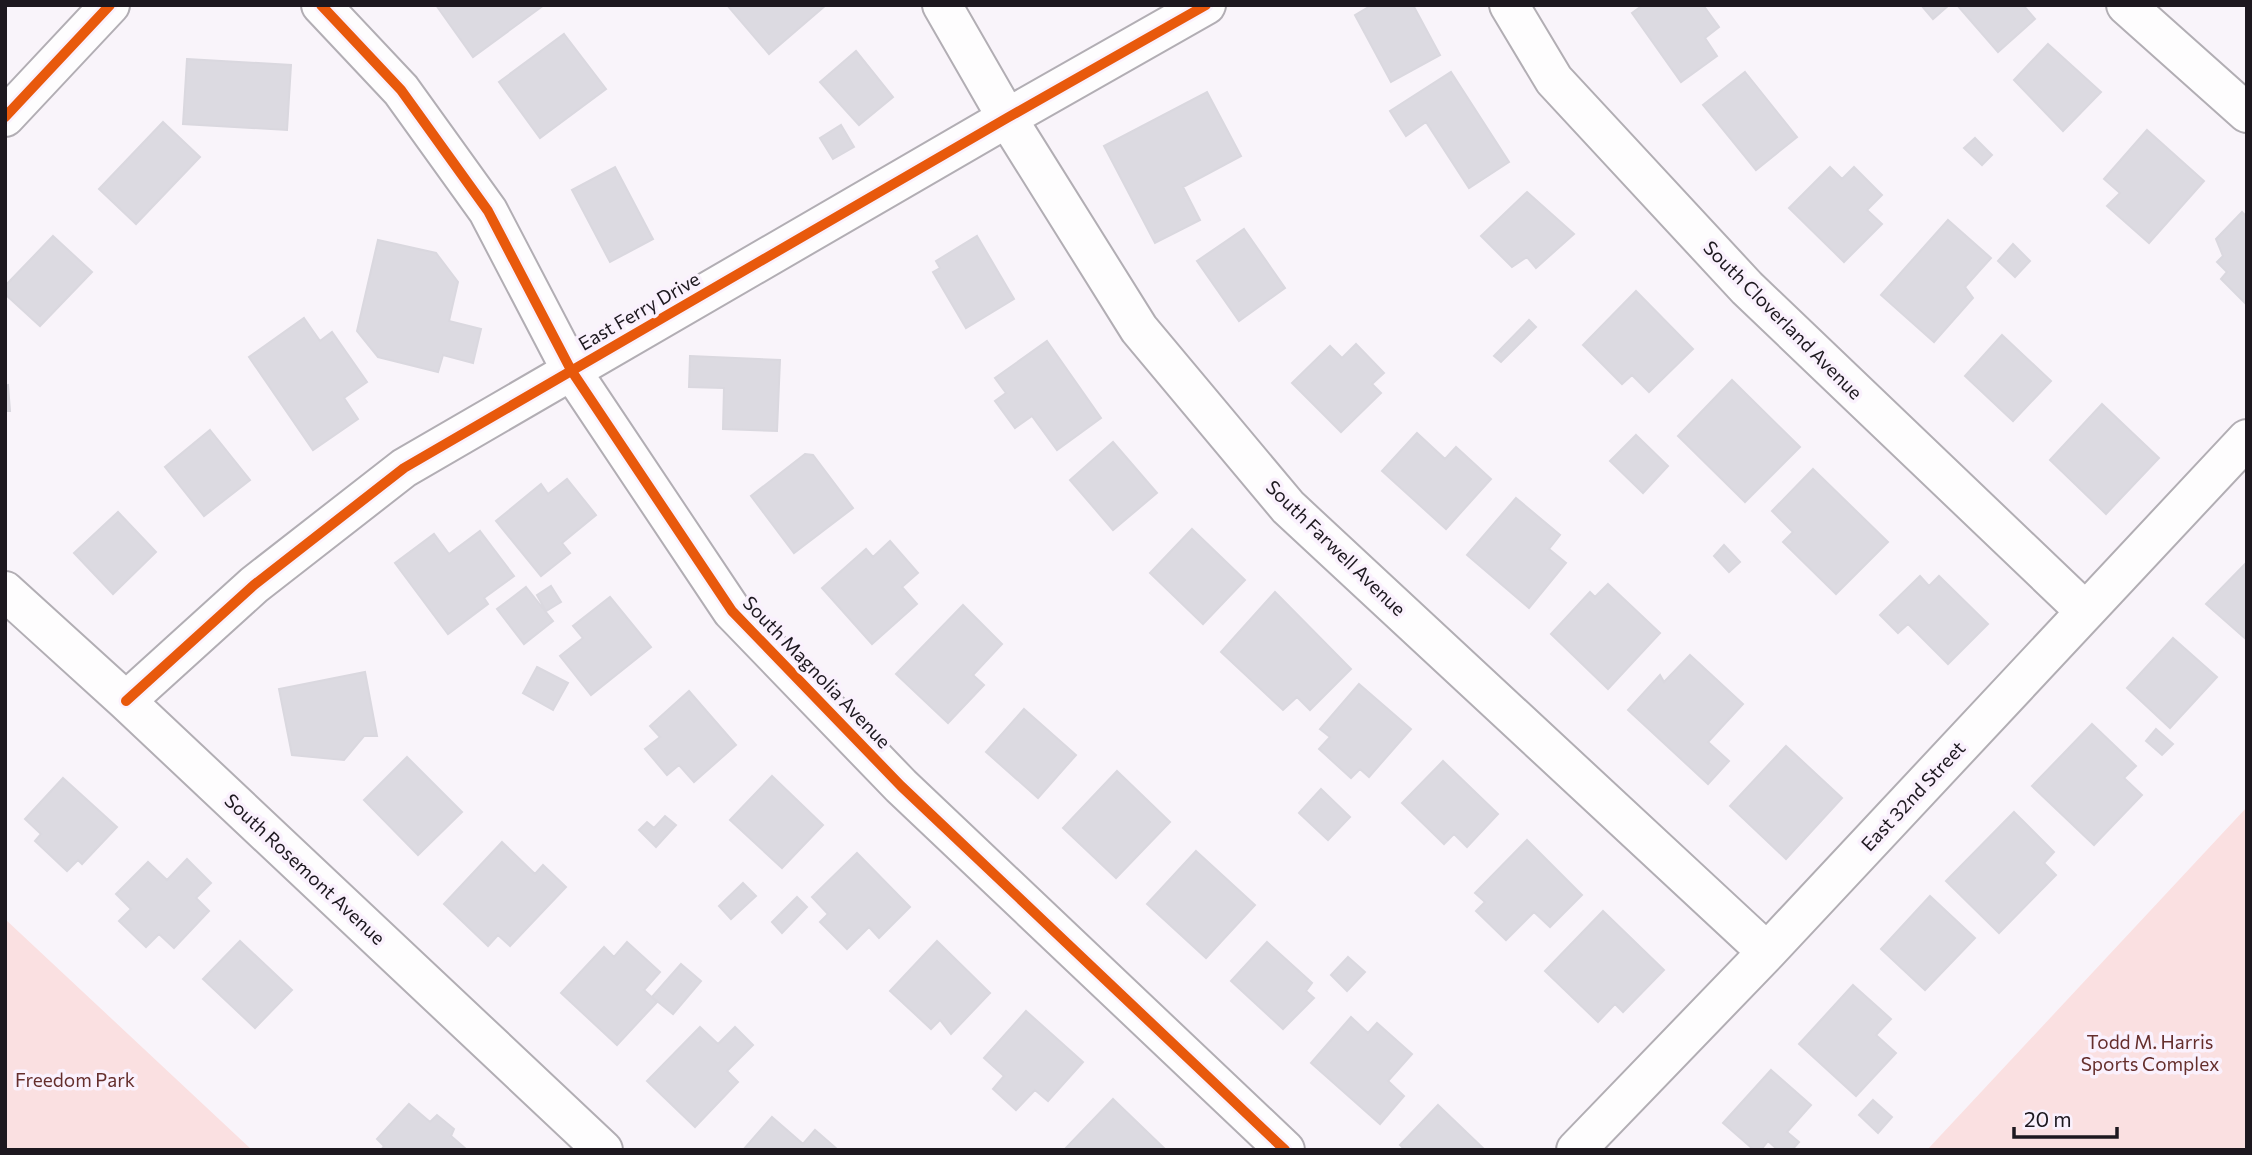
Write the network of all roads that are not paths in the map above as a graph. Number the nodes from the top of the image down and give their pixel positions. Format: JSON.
{"nodes":[{"id":1,"x":110,"y":5,"type":"edge"},
{"id":2,"x":321,"y":5,"type":"edge"},
{"id":3,"x":942,"y":5,"type":"edge"},
{"id":4,"x":1206,"y":5,"type":"edge"},
{"id":5,"x":1508,"y":5,"type":"edge"},
{"id":6,"x":2126,"y":5,"type":"edge"},
{"id":7,"x":2247,"y":113,"type":"edge"},
{"id":8,"x":5,"y":117,"type":"edge"},
{"id":9,"x":1007,"y":118,"type":"junction"},
{"id":10,"x":571,"y":370,"type":"junction"},
{"id":11,"x":2247,"y":439,"type":"edge"},
{"id":12,"x":5,"y":591,"type":"edge"},
{"id":13,"x":2085,"y":611,"type":"junction"},
{"id":14,"x":127,"y":701,"type":"junction"},
{"id":15,"x":1767,"y":951,"type":"junction"},
{"id":16,"x":603,"y":1150,"type":"edge"},
{"id":17,"x":1285,"y":1150,"type":"edge"},
{"id":18,"x":1576,"y":1150,"type":"edge"}],
"edges":[{"from":1,"to":8,"type":"street"},
{"from":2,"to":10,"type":"street","name":"South Magnolia Avenue"},
{"from":3,"to":9,"type":"street","name":"South Farwell Avenue"},
{"from":4,"to":9,"type":"street","name":"East Ferry Drive"},
{"from":5,"to":13,"type":"street","name":"South Cloverland Avenue"},
{"from":6,"to":7,"type":"street"},
{"from":9,"to":10,"type":"street","name":"East Ferry Drive"},
{"from":9,"to":15,"type":"street","name":"South Farwell Avenue"},
{"from":10,"to":14,"type":"street","name":"East Ferry Drive"},
{"from":10,"to":17,"type":"street","name":"South Magnolia Avenue"},
{"from":11,"to":13,"type":"street","name":"East 32nd Street"},
{"from":12,"to":14,"type":"street","name":"South Rosemont Avenue"},
{"from":13,"to":15,"type":"street","name":"East 32nd Street"},
{"from":14,"to":16,"type":"street","name":"South Rosemont Avenue"},
{"from":15,"to":18,"type":"street","name":"East 32nd Street"}]}
